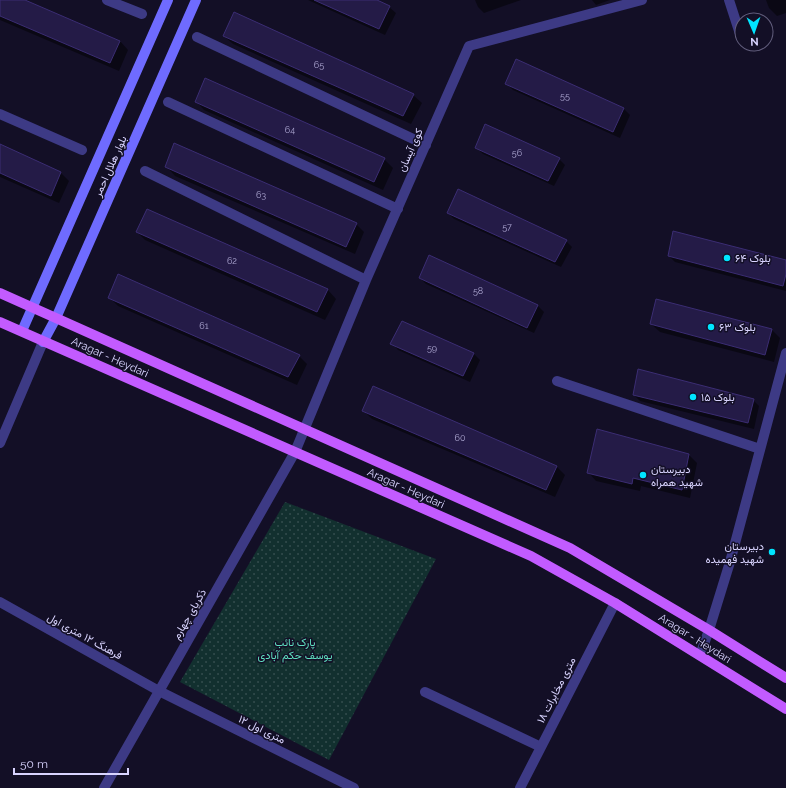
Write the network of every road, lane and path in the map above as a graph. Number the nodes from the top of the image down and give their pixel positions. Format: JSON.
{"nodes":[{"id":1,"x":107,"y":0,"type":"edge"},
{"id":2,"x":168,"y":0,"type":"edge"},
{"id":3,"x":196,"y":0,"type":"edge"},
{"id":4,"x":642,"y":0,"type":"edge"},
{"id":5,"x":729,"y":0,"type":"edge"},
{"id":6,"x":142,"y":14,"type":"dead end"},
{"id":7,"x":734,"y":15,"type":"edge"},
{"id":8,"x":197,"y":37,"type":"dead end"},
{"id":9,"x":168,"y":102,"type":"dead end"},
{"id":10,"x":0,"y":114,"type":"edge"},
{"id":11,"x":426,"y":145,"type":"junction"},
{"id":12,"x":82,"y":150,"type":"dead end"},
{"id":13,"x":145,"y":171,"type":"dead end"},
{"id":14,"x":398,"y":209,"type":"junction"},
{"id":15,"x":366,"y":280,"type":"junction"},
{"id":16,"x":0,"y":294,"type":"edge"},
{"id":17,"x":33,"y":308,"type":"junction"},
{"id":18,"x":56,"y":318,"type":"junction"},
{"id":19,"x":0,"y":322,"type":"edge"},
{"id":20,"x":22,"y":331,"type":"junction"},
{"id":21,"x":43,"y":342,"type":"junction"},
{"id":22,"x":786,"y":353,"type":"edge"},
{"id":23,"x":557,"y":381,"type":"dead end"},
{"id":24,"x":304,"y":430,"type":"junction"},
{"id":25,"x":0,"y":443,"type":"edge"},
{"id":26,"x":760,"y":449,"type":"junction"},
{"id":27,"x":296,"y":452,"type":"junction"},
{"id":28,"x":0,"y":602,"type":"edge"},
{"id":29,"x":615,"y":603,"type":"junction"},
{"id":30,"x":709,"y":630,"type":"junction"},
{"id":31,"x":700,"y":655,"type":"junction"},
{"id":32,"x":786,"y":678,"type":"edge"},
{"id":33,"x":159,"y":691,"type":"junction"},
{"id":34,"x":425,"y":692,"type":"dead end"},
{"id":35,"x":786,"y":709,"type":"edge"},
{"id":36,"x":541,"y":747,"type":"junction"},
{"id":37,"x":104,"y":788,"type":"edge"},
{"id":38,"x":354,"y":788,"type":"edge"},
{"id":39,"x":520,"y":788,"type":"edge"}],
"edges":[{"from":1,"to":6,"type":"street"},
{"from":2,"to":17,"type":"main road","name":"بلوار هلال احمر"},
{"from":3,"to":18,"type":"main road","name":"بلوار هلال احمر"},
{"from":4,"to":11,"type":"street","name":"کوی آیسان"},
{"from":5,"to":7,"type":"street"},
{"from":8,"to":11,"type":"street"},
{"from":9,"to":14,"type":"street"},
{"from":10,"to":12,"type":"street"},
{"from":11,"to":14,"type":"street","name":"کوی آیسان"},
{"from":13,"to":15,"type":"street"},
{"from":14,"to":15,"type":"street","name":"کوی آیسان"},
{"from":15,"to":24,"type":"street","name":"کوی آیسان"},
{"from":16,"to":17,"type":"main road","name":"Aragar - Heydari"},
{"from":17,"to":18,"type":"main road","name":"Aragar - Heydari"},
{"from":17,"to":20,"type":"main road","name":"بلوار هلال احمر"},
{"from":18,"to":21,"type":"main road","name":"بلوار هلال احمر"},
{"from":18,"to":24,"type":"main road","name":"Aragar - Heydari"},
{"from":19,"to":20,"type":"main road","name":"Aragar - Heydari"},
{"from":20,"to":21,"type":"main road","name":"Aragar - Heydari"},
{"from":21,"to":25,"type":"street"},
{"from":21,"to":27,"type":"main road","name":"Aragar - Heydari"},
{"from":22,"to":26,"type":"street"},
{"from":23,"to":26,"type":"street"},
{"from":24,"to":27,"type":"street","name":"ذکریای چهارم"},
{"from":24,"to":30,"type":"main road","name":"Aragar - Heydari"},
{"from":26,"to":30,"type":"street"},
{"from":27,"to":29,"type":"main road","name":"Aragar - Heydari"},
{"from":27,"to":33,"type":"street","name":"ذکریای چهارم"},
{"from":28,"to":33,"type":"street","name":"فرهنگ ۱۲ متری اول"},
{"from":29,"to":31,"type":"main road","name":"Aragar - Heydari"},
{"from":29,"to":36,"type":"street","name":"۱۸ متری مخابرات"},
{"from":30,"to":31,"type":"street"},
{"from":30,"to":32,"type":"main road","name":"Aragar - Heydari"},
{"from":31,"to":35,"type":"main road","name":"Aragar - Heydari"},
{"from":33,"to":37,"type":"street","name":"ذکریای چهارم"},
{"from":33,"to":38,"type":"street","name":"۱۲ متری اول"},
{"from":34,"to":36,"type":"street"},
{"from":36,"to":39,"type":"street","name":"۱۸ متری مخابرات"}]}
